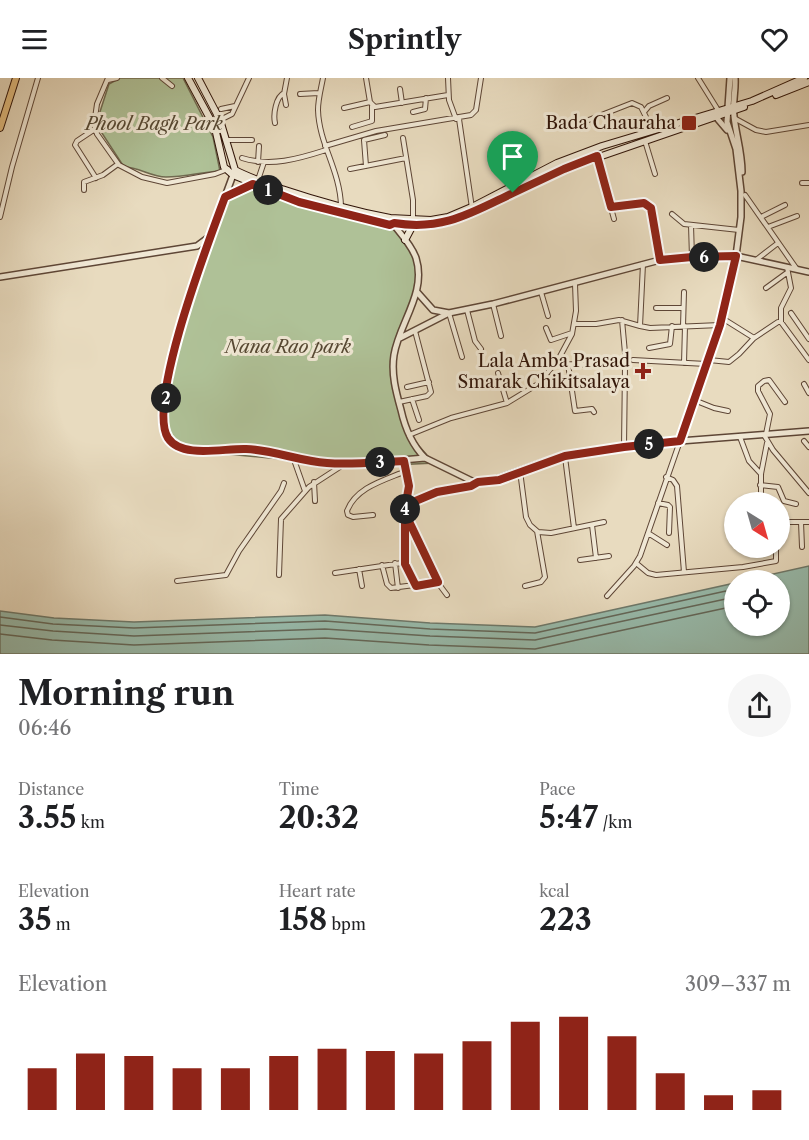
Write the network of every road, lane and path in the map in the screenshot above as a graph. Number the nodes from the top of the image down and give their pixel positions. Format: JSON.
{"nodes":[{"id":1,"x":16,"y":78,"type":"edge"},
{"id":2,"x":38,"y":78,"type":"edge"},
{"id":3,"x":117,"y":78,"type":"edge"},
{"id":4,"x":162,"y":78,"type":"edge"},
{"id":5,"x":188,"y":78,"type":"edge"},
{"id":6,"x":198,"y":78,"type":"edge"},
{"id":7,"x":249,"y":78,"type":"edge"},
{"id":8,"x":287,"y":78,"type":"edge"},
{"id":9,"x":323,"y":78,"type":"edge"},
{"id":10,"x":366,"y":78,"type":"edge"},
{"id":11,"x":448,"y":78,"type":"edge"},
{"id":12,"x":481,"y":78,"type":"edge"},
{"id":13,"x":698,"y":78,"type":"edge"},
{"id":14,"x":730,"y":78,"type":"edge"},
{"id":15,"x":735,"y":78,"type":"edge"},
{"id":16,"x":804,"y":78,"type":"edge"},
{"id":17,"x":108,"y":79,"type":"edge"},
{"id":18,"x":809,"y":82,"type":"edge"},
{"id":19,"x":172,"y":86,"type":"dead end"},
{"id":20,"x":400,"y":89,"type":"dead end"},
{"id":21,"x":284,"y":93,"type":"junction"},
{"id":22,"x":320,"y":93,"type":"junction"},
{"id":23,"x":300,"y":94,"type":"dead end"},
{"id":24,"x":448,"y":95,"type":"junction"},
{"id":25,"x":426,"y":98,"type":"junction"},
{"id":26,"x":667,"y":98,"type":"dead end"},
{"id":27,"x":402,"y":103,"type":"junction"},
{"id":28,"x":370,"y":104,"type":"junction"},
{"id":29,"x":236,"y":105,"type":"junction"},
{"id":30,"x":286,"y":105,"type":"dead end"},
{"id":31,"x":344,"y":108,"type":"dead end"},
{"id":32,"x":221,"y":109,"type":"dead end"},
{"id":33,"x":413,"y":112,"type":"dead end"},
{"id":34,"x":644,"y":112,"type":"junction"},
{"id":35,"x":731,"y":112,"type":"junction"},
{"id":36,"x":717,"y":114,"type":"junction"},
{"id":37,"x":458,"y":119,"type":"junction"},
{"id":38,"x":220,"y":121,"type":"junction"},
{"id":39,"x":275,"y":123,"type":"dead end"},
{"id":40,"x":581,"y":123,"type":"dead end"},
{"id":41,"x":0,"y":125,"type":"edge"},
{"id":42,"x":809,"y":125,"type":"edge"},
{"id":43,"x":352,"y":127,"type":"dead end"},
{"id":44,"x":95,"y":129,"type":"junction"},
{"id":45,"x":653,"y":130,"type":"junction"},
{"id":46,"x":730,"y":133,"type":"junction"},
{"id":47,"x":386,"y":135,"type":"dead end"},
{"id":48,"x":403,"y":138,"type":"dead end"},
{"id":49,"x":225,"y":140,"type":"junction"},
{"id":50,"x":252,"y":140,"type":"dead end"},
{"id":51,"x":645,"y":140,"type":"junction"},
{"id":52,"x":259,"y":146,"type":"dead end"},
{"id":53,"x":326,"y":148,"type":"junction"},
{"id":54,"x":597,"y":156,"type":"junction"},
{"id":55,"x":242,"y":158,"type":"dead end"},
{"id":56,"x":406,"y":158,"type":"junction"},
{"id":57,"x":258,"y":162,"type":"junction"},
{"id":58,"x":264,"y":162,"type":"junction"},
{"id":59,"x":118,"y":164,"type":"junction"},
{"id":60,"x":562,"y":165,"type":"junction"},
{"id":61,"x":366,"y":166,"type":"junction"},
{"id":62,"x":350,"y":169,"type":"dead end"},
{"id":63,"x":232,"y":170,"type":"junction"},
{"id":64,"x":655,"y":174,"type":"dead end"},
{"id":65,"x":96,"y":178,"type":"junction"},
{"id":66,"x":255,"y":182,"type":"junction"},
{"id":67,"x":802,"y":183,"type":"dead end"},
{"id":68,"x":809,"y":183,"type":"edge"},
{"id":69,"x":84,"y":190,"type":"dead end"},
{"id":70,"x":745,"y":195,"type":"junction"},
{"id":71,"x":225,"y":197,"type":"junction"},
{"id":72,"x":785,"y":205,"type":"dead end"},
{"id":73,"x":341,"y":207,"type":"junction"},
{"id":74,"x":611,"y":207,"type":"junction"},
{"id":75,"x":472,"y":210,"type":"junction"},
{"id":76,"x":672,"y":214,"type":"dead end"},
{"id":77,"x":797,"y":216,"type":"dead end"},
{"id":78,"x":0,"y":217,"type":"edge"},
{"id":79,"x":761,"y":217,"type":"junction"},
{"id":80,"x":614,"y":219,"type":"dead end"},
{"id":81,"x":392,"y":222,"type":"junction"},
{"id":82,"x":413,"y":223,"type":"junction"},
{"id":83,"x":691,"y":225,"type":"junction"},
{"id":84,"x":768,"y":227,"type":"junction"},
{"id":85,"x":739,"y":230,"type":"junction"},
{"id":86,"x":211,"y":234,"type":"junction"},
{"id":87,"x":405,"y":240,"type":"junction"},
{"id":88,"x":778,"y":243,"type":"junction"},
{"id":89,"x":197,"y":246,"type":"junction"},
{"id":90,"x":204,"y":255,"type":"junction"},
{"id":91,"x":737,"y":256,"type":"junction"},
{"id":92,"x":692,"y":257,"type":"junction"},
{"id":93,"x":660,"y":260,"type":"junction"},
{"id":94,"x":756,"y":260,"type":"junction"},
{"id":95,"x":644,"y":264,"type":"junction"},
{"id":96,"x":787,"y":269,"type":"junction"},
{"id":97,"x":796,"y":269,"type":"junction"},
{"id":98,"x":809,"y":272,"type":"edge"},
{"id":99,"x":0,"y":277,"type":"edge"},
{"id":100,"x":574,"y":284,"type":"junction"},
{"id":101,"x":766,"y":288,"type":"dead end"},
{"id":102,"x":417,"y":291,"type":"junction"},
{"id":103,"x":542,"y":292,"type":"junction"},
{"id":104,"x":684,"y":292,"type":"dead end"},
{"id":105,"x":493,"y":304,"type":"junction"},
{"id":106,"x":656,"y":308,"type":"dead end"},
{"id":107,"x":683,"y":308,"type":"junction"},
{"id":108,"x":467,"y":310,"type":"junction"},
{"id":109,"x":449,"y":313,"type":"junction"},
{"id":110,"x":791,"y":314,"type":"dead end"},
{"id":111,"x":548,"y":316,"type":"dead end"},
{"id":112,"x":722,"y":318,"type":"junction"},
{"id":113,"x":622,"y":320,"type":"junction"},
{"id":114,"x":781,"y":322,"type":"junction"},
{"id":115,"x":575,"y":324,"type":"junction"},
{"id":116,"x":720,"y":325,"type":"junction"},
{"id":117,"x":640,"y":326,"type":"junction"},
{"id":118,"x":672,"y":326,"type":"junction"},
{"id":119,"x":684,"y":326,"type":"junction"},
{"id":120,"x":546,"y":328,"type":"dead end"},
{"id":121,"x":415,"y":331,"type":"junction"},
{"id":122,"x":573,"y":332,"type":"junction"},
{"id":123,"x":501,"y":336,"type":"dead end"},
{"id":124,"x":754,"y":338,"type":"junction"},
{"id":125,"x":399,"y":339,"type":"junction"},
{"id":126,"x":809,"y":339,"type":"edge"},
{"id":127,"x":649,"y":348,"type":"dead end"},
{"id":128,"x":481,"y":349,"type":"dead end"},
{"id":129,"x":625,"y":353,"type":"dead end"},
{"id":130,"x":462,"y":357,"type":"dead end"},
{"id":131,"x":559,"y":358,"type":"junction"},
{"id":132,"x":594,"y":360,"type":"dead end"},
{"id":133,"x":633,"y":360,"type":"dead end"},
{"id":134,"x":809,"y":360,"type":"edge"},
{"id":135,"x":708,"y":362,"type":"junction"},
{"id":136,"x":684,"y":363,"type":"junction"},
{"id":137,"x":568,"y":364,"type":"junction"},
{"id":138,"x":608,"y":366,"type":"dead end"},
{"id":139,"x":498,"y":373,"type":"dead end"},
{"id":140,"x":429,"y":382,"type":"junction"},
{"id":141,"x":804,"y":384,"type":"dead end"},
{"id":142,"x":407,"y":387,"type":"dead end"},
{"id":143,"x":809,"y":393,"type":"edge"},
{"id":144,"x":412,"y":399,"type":"junction"},
{"id":145,"x":694,"y":400,"type":"junction"},
{"id":146,"x":399,"y":402,"type":"junction"},
{"id":147,"x":785,"y":402,"type":"dead end"},
{"id":148,"x":507,"y":403,"type":"junction"},
{"id":149,"x":728,"y":411,"type":"dead end"},
{"id":150,"x":594,"y":412,"type":"dead end"},
{"id":151,"x":419,"y":420,"type":"dead end"},
{"id":152,"x":809,"y":431,"type":"edge"},
{"id":153,"x":408,"y":435,"type":"junction"},
{"id":154,"x":765,"y":435,"type":"junction"},
{"id":155,"x":740,"y":437,"type":"junction"},
{"id":156,"x":680,"y":441,"type":"junction"},
{"id":157,"x":804,"y":441,"type":"dead end"},
{"id":158,"x":767,"y":443,"type":"junction"},
{"id":159,"x":624,"y":447,"type":"junction"},
{"id":160,"x":809,"y":447,"type":"edge"},
{"id":161,"x":415,"y":448,"type":"junction"},
{"id":162,"x":293,"y":456,"type":"junction"},
{"id":163,"x":565,"y":456,"type":"junction"},
{"id":164,"x":425,"y":458,"type":"junction"},
{"id":165,"x":406,"y":460,"type":"junction"},
{"id":166,"x":347,"y":462,"type":"junction"},
{"id":167,"x":406,"y":471,"type":"junction"},
{"id":168,"x":520,"y":471,"type":"junction"},
{"id":169,"x":761,"y":474,"type":"junction"},
{"id":170,"x":666,"y":477,"type":"junction"},
{"id":171,"x":314,"y":482,"type":"junction"},
{"id":172,"x":478,"y":482,"type":"junction"},
{"id":173,"x":284,"y":483,"type":"dead end"},
{"id":174,"x":760,"y":485,"type":"junction"},
{"id":175,"x":304,"y":491,"type":"junction"},
{"id":176,"x":808,"y":491,"type":"edge"},
{"id":177,"x":760,"y":492,"type":"edge"},
{"id":178,"x":315,"y":501,"type":"dead end"},
{"id":179,"x":658,"y":503,"type":"junction"},
{"id":180,"x":796,"y":504,"type":"dead end"},
{"id":181,"x":406,"y":505,"type":"junction"},
{"id":182,"x":405,"y":513,"type":"junction"},
{"id":183,"x":373,"y":515,"type":"dead end"},
{"id":184,"x":604,"y":522,"type":"dead end"},
{"id":185,"x":790,"y":522,"type":"edge"},
{"id":186,"x":801,"y":522,"type":"junction"},
{"id":187,"x":809,"y":522,"type":"edge"},
{"id":188,"x":592,"y":525,"type":"junction"},
{"id":189,"x":574,"y":528,"type":"junction"},
{"id":190,"x":537,"y":531,"type":"junction"},
{"id":191,"x":648,"y":533,"type":"junction"},
{"id":192,"x":669,"y":533,"type":"dead end"},
{"id":193,"x":667,"y":545,"type":"dead end"},
{"id":194,"x":802,"y":547,"type":"dead end"},
{"id":195,"x":609,"y":556,"type":"dead end"},
{"id":196,"x":596,"y":558,"type":"junction"},
{"id":197,"x":777,"y":558,"type":"edge"},
{"id":198,"x":580,"y":560,"type":"dead end"},
{"id":199,"x":395,"y":563,"type":"junction"},
{"id":200,"x":636,"y":563,"type":"junction"},
{"id":201,"x":405,"y":564,"type":"junction"},
{"id":202,"x":382,"y":565,"type":"junction"},
{"id":203,"x":359,"y":569,"type":"junction"},
{"id":204,"x":684,"y":572,"type":"junction"},
{"id":205,"x":335,"y":573,"type":"dead end"},
{"id":206,"x":279,"y":575,"type":"dead end"},
{"id":207,"x":177,"y":581,"type":"dead end"},
{"id":208,"x":438,"y":582,"type":"junction"},
{"id":209,"x":362,"y":586,"type":"dead end"},
{"id":210,"x":416,"y":586,"type":"junction"},
{"id":211,"x":525,"y":586,"type":"dead end"},
{"id":212,"x":398,"y":588,"type":"junction"},
{"id":213,"x":447,"y":595,"type":"dead end"},
{"id":214,"x":607,"y":596,"type":"dead end"}],
"edges":[{"from":1,"to":41,"type":"main road"},
{"from":2,"to":78,"type":"street"},
{"from":3,"to":17,"type":"street"},
{"from":4,"to":19,"type":"street"},
{"from":5,"to":63,"type":"main road"},
{"from":6,"to":38,"type":"main road"},
{"from":7,"to":29,"type":"street"},
{"from":8,"to":21,"type":"street"},
{"from":9,"to":22,"type":"street"},
{"from":10,"to":28,"type":"street"},
{"from":11,"to":24,"type":"street"},
{"from":12,"to":37,"type":"street"},
{"from":13,"to":36,"type":"street"},
{"from":14,"to":35,"type":"street"},
{"from":15,"to":35,"type":"street"},
{"from":16,"to":35,"type":"main road"},
{"from":17,"to":44,"type":"street"},
{"from":18,"to":35,"type":"main road"},
{"from":20,"to":27,"type":"street"},
{"from":21,"to":30,"type":"street"},
{"from":21,"to":39,"type":"street"},
{"from":22,"to":23,"type":"street"},
{"from":22,"to":53,"type":"street"},
{"from":24,"to":25,"type":"street"},
{"from":24,"to":37,"type":"street"},
{"from":25,"to":27,"type":"street"},
{"from":25,"to":33,"type":"street"},
{"from":26,"to":34,"type":"street"},
{"from":27,"to":28,"type":"street"},
{"from":28,"to":31,"type":"street"},
{"from":28,"to":43,"type":"street"},
{"from":29,"to":32,"type":"street"},
{"from":29,"to":38,"type":"street"},
{"from":34,"to":40,"type":"street"},
{"from":34,"to":45,"type":"street"},
{"from":35,"to":36,"type":"main road"},
{"from":35,"to":42,"type":"street"},
{"from":35,"to":46,"type":"street"},
{"from":35,"to":70,"type":"street"},
{"from":36,"to":45,"type":"main road"},
{"from":36,"to":46,"type":"street"},
{"from":36,"to":51,"type":"main road"},
{"from":37,"to":53,"type":"street"},
{"from":37,"to":75,"type":"street"},
{"from":38,"to":49,"type":"main road"},
{"from":44,"to":59,"type":"street"},
{"from":44,"to":65,"type":"street"},
{"from":45,"to":60,"type":"main road"},
{"from":46,"to":85,"type":"street"},
{"from":47,"to":61,"type":"street"},
{"from":48,"to":56,"type":"street"},
{"from":49,"to":50,"type":"street"},
{"from":49,"to":63,"type":"main road"},
{"from":51,"to":54,"type":"main road"},
{"from":51,"to":64,"type":"street"},
{"from":52,"to":57,"type":"street"},
{"from":53,"to":58,"type":"street"},
{"from":53,"to":73,"type":"street"},
{"from":54,"to":60,"type":"main road"},
{"from":54,"to":74,"type":"street"},
{"from":55,"to":57,"type":"street"},
{"from":56,"to":61,"type":"street"},
{"from":56,"to":82,"type":"street"},
{"from":57,"to":58,"type":"street"},
{"from":58,"to":66,"type":"street"},
{"from":59,"to":63,"type":"street"},
{"from":59,"to":65,"type":"street"},
{"from":60,"to":75,"type":"main road"},
{"from":61,"to":62,"type":"street"},
{"from":63,"to":66,"type":"main road"},
{"from":63,"to":71,"type":"street"},
{"from":65,"to":69,"type":"street"},
{"from":66,"to":71,"type":"main road"},
{"from":66,"to":73,"type":"main road"},
{"from":66,"to":81,"type":"main road"},
{"from":67,"to":68,"type":"street"},
{"from":70,"to":79,"type":"street"},
{"from":70,"to":91,"type":"street"},
{"from":71,"to":86,"type":"street"},
{"from":72,"to":79,"type":"street"},
{"from":73,"to":81,"type":"main road"},
{"from":74,"to":80,"type":"street"},
{"from":74,"to":93,"type":"street"},
{"from":75,"to":82,"type":"main road"},
{"from":76,"to":83,"type":"street"},
{"from":77,"to":84,"type":"street"},
{"from":79,"to":84,"type":"street"},
{"from":81,"to":82,"type":"main road"},
{"from":81,"to":87,"type":"street"},
{"from":82,"to":87,"type":"main road"},
{"from":83,"to":85,"type":"street"},
{"from":83,"to":92,"type":"street"},
{"from":84,"to":88,"type":"street"},
{"from":85,"to":91,"type":"street"},
{"from":86,"to":89,"type":"street"},
{"from":86,"to":90,"type":"street"},
{"from":87,"to":102,"type":"street"},
{"from":88,"to":94,"type":"street"},
{"from":88,"to":97,"type":"street"},
{"from":89,"to":90,"type":"street"},
{"from":89,"to":99,"type":"street"},
{"from":90,"to":162,"type":"street"},
{"from":91,"to":92,"type":"street"},
{"from":91,"to":94,"type":"street"},
{"from":91,"to":112,"type":"street"},
{"from":92,"to":93,"type":"street"},
{"from":93,"to":95,"type":"street"},
{"from":94,"to":96,"type":"street"},
{"from":95,"to":100,"type":"street"},
{"from":95,"to":117,"type":"street"},
{"from":96,"to":97,"type":"street"},
{"from":96,"to":101,"type":"street"},
{"from":96,"to":114,"type":"street"},
{"from":97,"to":98,"type":"street"},
{"from":100,"to":103,"type":"street"},
{"from":100,"to":115,"type":"street"},
{"from":102,"to":109,"type":"street"},
{"from":102,"to":125,"type":"street"},
{"from":103,"to":105,"type":"street"},
{"from":103,"to":111,"type":"street"},
{"from":104,"to":107,"type":"street"},
{"from":105,"to":108,"type":"street"},
{"from":105,"to":123,"type":"street"},
{"from":106,"to":107,"type":"street"},
{"from":107,"to":119,"type":"street"},
{"from":108,"to":109,"type":"street"},
{"from":108,"to":128,"type":"street"},
{"from":109,"to":121,"type":"street"},
{"from":109,"to":130,"type":"street"},
{"from":110,"to":126,"type":"street"},
{"from":112,"to":116,"type":"street"},
{"from":112,"to":124,"type":"street"},
{"from":113,"to":115,"type":"street"},
{"from":113,"to":117,"type":"street"},
{"from":113,"to":129,"type":"street"},
{"from":114,"to":124,"type":"street"},
{"from":114,"to":134,"type":"street"},
{"from":115,"to":122,"type":"street"},
{"from":116,"to":119,"type":"street"},
{"from":116,"to":135,"type":"street"},
{"from":117,"to":118,"type":"street"},
{"from":118,"to":119,"type":"street"},
{"from":118,"to":127,"type":"street"},
{"from":119,"to":136,"type":"street"},
{"from":120,"to":122,"type":"street"},
{"from":121,"to":125,"type":"street"},
{"from":121,"to":140,"type":"street"},
{"from":122,"to":131,"type":"street"},
{"from":124,"to":135,"type":"street"},
{"from":125,"to":146,"type":"street"},
{"from":131,"to":137,"type":"street"},
{"from":131,"to":148,"type":"street"},
{"from":132,"to":159,"type":"street"},
{"from":133,"to":136,"type":"street"},
{"from":135,"to":136,"type":"street"},
{"from":135,"to":145,"type":"street"},
{"from":137,"to":138,"type":"street"},
{"from":137,"to":150,"type":"street"},
{"from":139,"to":148,"type":"street"},
{"from":140,"to":142,"type":"street"},
{"from":140,"to":144,"type":"street"},
{"from":141,"to":143,"type":"street"},
{"from":144,"to":146,"type":"street"},
{"from":144,"to":151,"type":"street"},
{"from":145,"to":149,"type":"street"},
{"from":145,"to":156,"type":"street"},
{"from":146,"to":153,"type":"street"},
{"from":147,"to":154,"type":"street"},
{"from":148,"to":153,"type":"street"},
{"from":152,"to":154,"type":"street"},
{"from":153,"to":161,"type":"street"},
{"from":154,"to":155,"type":"street"},
{"from":154,"to":158,"type":"street"},
{"from":155,"to":156,"type":"street"},
{"from":155,"to":169,"type":"street"},
{"from":156,"to":159,"type":"street"},
{"from":156,"to":170,"type":"street"},
{"from":157,"to":160,"type":"street"},
{"from":158,"to":169,"type":"street"},
{"from":158,"to":176,"type":"street"},
{"from":159,"to":163,"type":"street"},
{"from":161,"to":164,"type":"street"},
{"from":161,"to":165,"type":"street"},
{"from":162,"to":166,"type":"street"},
{"from":162,"to":175,"type":"street"},
{"from":163,"to":168,"type":"street"},
{"from":163,"to":189,"type":"street"},
{"from":164,"to":165,"type":"street"},
{"from":164,"to":172,"type":"street"},
{"from":165,"to":166,"type":"street"},
{"from":165,"to":167,"type":"street"},
{"from":166,"to":171,"type":"street"},
{"from":167,"to":181,"type":"street"},
{"from":167,"to":183,"type":"street"},
{"from":168,"to":172,"type":"street"},
{"from":168,"to":190,"type":"street"},
{"from":169,"to":174,"type":"street"},
{"from":170,"to":179,"type":"street"},
{"from":170,"to":204,"type":"street"},
{"from":171,"to":175,"type":"street"},
{"from":171,"to":178,"type":"street"},
{"from":172,"to":181,"type":"street"},
{"from":173,"to":207,"type":"street"},
{"from":174,"to":177,"type":"street"},
{"from":174,"to":180,"type":"street"},
{"from":175,"to":206,"type":"street"},
{"from":179,"to":191,"type":"street"},
{"from":179,"to":192,"type":"street"},
{"from":181,"to":182,"type":"street"},
{"from":182,"to":201,"type":"street"},
{"from":182,"to":208,"type":"street"},
{"from":184,"to":188,"type":"street"},
{"from":185,"to":186,"type":"street"},
{"from":186,"to":187,"type":"street"},
{"from":186,"to":194,"type":"street"},
{"from":188,"to":189,"type":"street"},
{"from":188,"to":196,"type":"street"},
{"from":189,"to":190,"type":"street"},
{"from":190,"to":211,"type":"street"},
{"from":191,"to":193,"type":"street"},
{"from":191,"to":200,"type":"street"},
{"from":195,"to":196,"type":"street"},
{"from":196,"to":198,"type":"street"},
{"from":197,"to":204,"type":"street"},
{"from":199,"to":201,"type":"street"},
{"from":199,"to":202,"type":"street"},
{"from":199,"to":212,"type":"street"},
{"from":200,"to":204,"type":"street"},
{"from":200,"to":214,"type":"street"},
{"from":201,"to":210,"type":"street"},
{"from":202,"to":203,"type":"street"},
{"from":202,"to":212,"type":"street"},
{"from":203,"to":205,"type":"street"},
{"from":203,"to":209,"type":"street"},
{"from":208,"to":210,"type":"street"},
{"from":208,"to":213,"type":"street"},
{"from":210,"to":212,"type":"street"}]}
